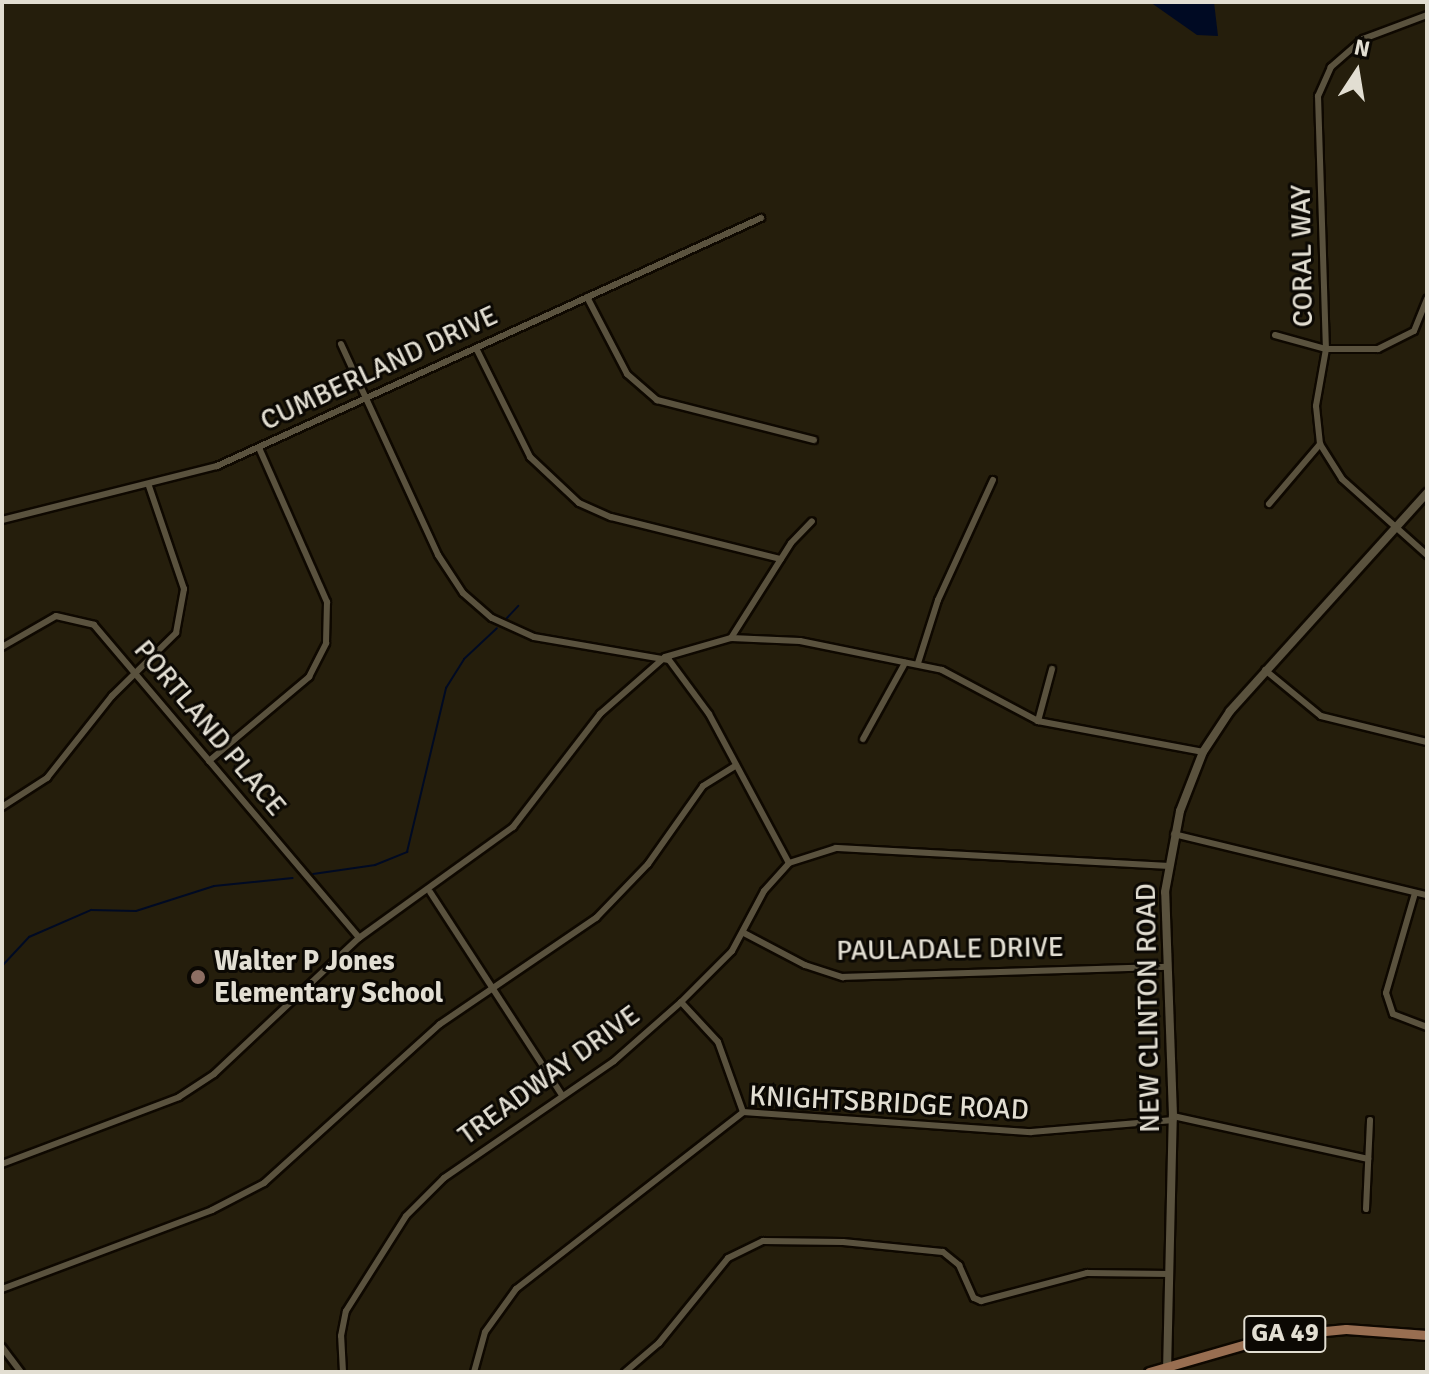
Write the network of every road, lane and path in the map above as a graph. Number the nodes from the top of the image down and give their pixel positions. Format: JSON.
{"nodes":[{"id":1,"x":1427,"y":15,"type":"edge"},
{"id":2,"x":761,"y":218,"type":"dead end"},
{"id":3,"x":587,"y":297,"type":"junction"},
{"id":4,"x":1427,"y":299,"type":"edge"},
{"id":5,"x":1275,"y":335,"type":"dead end"},
{"id":6,"x":341,"y":344,"type":"dead end"},
{"id":7,"x":476,"y":348,"type":"junction"},
{"id":8,"x":1326,"y":349,"type":"junction"},
{"id":9,"x":366,"y":398,"type":"junction"},
{"id":10,"x":814,"y":440,"type":"dead end"},
{"id":11,"x":1320,"y":444,"type":"junction"},
{"id":12,"x":259,"y":448,"type":"junction"},
{"id":13,"x":993,"y":480,"type":"dead end"},
{"id":14,"x":149,"y":486,"type":"junction"},
{"id":15,"x":1427,"y":493,"type":"edge"},
{"id":16,"x":1269,"y":504,"type":"dead end"},
{"id":17,"x":2,"y":520,"type":"edge"},
{"id":18,"x":812,"y":521,"type":"dead end"},
{"id":19,"x":1395,"y":528,"type":"junction"},
{"id":20,"x":1427,"y":555,"type":"edge"},
{"id":21,"x":781,"y":559,"type":"junction"},
{"id":22,"x":731,"y":638,"type":"junction"},
{"id":23,"x":2,"y":647,"type":"edge"},
{"id":24,"x":665,"y":657,"type":"junction"},
{"id":25,"x":905,"y":663,"type":"junction"},
{"id":26,"x":918,"y":663,"type":"junction"},
{"id":27,"x":1052,"y":669,"type":"dead end"},
{"id":28,"x":1265,"y":670,"type":"junction"},
{"id":29,"x":137,"y":674,"type":"junction"},
{"id":30,"x":1038,"y":721,"type":"junction"},
{"id":31,"x":863,"y":739,"type":"dead end"},
{"id":32,"x":1427,"y":742,"type":"edge"},
{"id":33,"x":1203,"y":752,"type":"junction"},
{"id":34,"x":209,"y":761,"type":"junction"},
{"id":35,"x":736,"y":765,"type":"junction"},
{"id":36,"x":2,"y":807,"type":"edge"},
{"id":37,"x":1174,"y":834,"type":"junction"},
{"id":38,"x":789,"y":863,"type":"junction"},
{"id":39,"x":1167,"y":866,"type":"junction"},
{"id":40,"x":430,"y":892,"type":"junction"},
{"id":41,"x":1415,"y":893,"type":"junction"},
{"id":42,"x":1427,"y":895,"type":"edge"},
{"id":43,"x":744,"y":933,"type":"junction"},
{"id":44,"x":359,"y":938,"type":"junction"},
{"id":45,"x":1166,"y":967,"type":"junction"},
{"id":46,"x":493,"y":990,"type":"junction"},
{"id":47,"x":681,"y":1002,"type":"junction"},
{"id":48,"x":1427,"y":1027,"type":"edge"},
{"id":49,"x":562,"y":1095,"type":"junction"},
{"id":50,"x":743,"y":1112,"type":"junction"},
{"id":51,"x":1173,"y":1118,"type":"junction"},
{"id":52,"x":1370,"y":1120,"type":"dead end"},
{"id":53,"x":1368,"y":1159,"type":"junction"},
{"id":54,"x":2,"y":1164,"type":"edge"},
{"id":55,"x":1366,"y":1209,"type":"dead end"},
{"id":56,"x":1172,"y":1274,"type":"junction"},
{"id":57,"x":2,"y":1289,"type":"edge"},
{"id":58,"x":1427,"y":1335,"type":"edge"},
{"id":59,"x":2,"y":1347,"type":"edge"},
{"id":60,"x":1167,"y":1369,"type":"edge"},
{"id":61,"x":21,"y":1372,"type":"edge"},
{"id":62,"x":343,"y":1372,"type":"edge"},
{"id":63,"x":474,"y":1372,"type":"edge"},
{"id":64,"x":625,"y":1372,"type":"edge"},
{"id":65,"x":1149,"y":1372,"type":"edge"}],
"edges":[{"from":1,"to":8,"type":"street","name":"CORAL WAY"},
{"from":2,"to":3,"type":"street","name":"CUMBERLAND DRIVE"},
{"from":3,"to":7,"type":"street","name":"CUMBERLAND DRIVE"},
{"from":3,"to":10,"type":"street"},
{"from":4,"to":8,"type":"street"},
{"from":5,"to":8,"type":"street"},
{"from":6,"to":9,"type":"street"},
{"from":7,"to":9,"type":"street","name":"CUMBERLAND DRIVE"},
{"from":7,"to":21,"type":"street"},
{"from":8,"to":11,"type":"street","name":"CORAL WAY"},
{"from":9,"to":12,"type":"street","name":"CUMBERLAND DRIVE"},
{"from":9,"to":24,"type":"street"},
{"from":11,"to":16,"type":"street"},
{"from":11,"to":19,"type":"street","name":"CORAL WAY"},
{"from":12,"to":14,"type":"street","name":"CUMBERLAND DRIVE"},
{"from":12,"to":34,"type":"street"},
{"from":13,"to":26,"type":"street"},
{"from":14,"to":17,"type":"street","name":"CUMBERLAND DRIVE"},
{"from":14,"to":29,"type":"street"},
{"from":15,"to":19,"type":"street","name":"NEW CLINTON ROAD"},
{"from":18,"to":21,"type":"street"},
{"from":19,"to":20,"type":"street","name":"CORAL WAY"},
{"from":19,"to":28,"type":"street","name":"NEW CLINTON ROAD"},
{"from":21,"to":22,"type":"street"},
{"from":22,"to":24,"type":"street"},
{"from":22,"to":25,"type":"street"},
{"from":23,"to":29,"type":"street","name":"PORTLAND PLACE"},
{"from":24,"to":35,"type":"street"},
{"from":24,"to":40,"type":"street"},
{"from":25,"to":26,"type":"street"},
{"from":25,"to":31,"type":"street"},
{"from":26,"to":30,"type":"street"},
{"from":27,"to":30,"type":"street"},
{"from":28,"to":32,"type":"street"},
{"from":28,"to":33,"type":"street","name":"NEW CLINTON ROAD"},
{"from":29,"to":34,"type":"street","name":"PORTLAND PLACE"},
{"from":29,"to":36,"type":"street"},
{"from":30,"to":33,"type":"street"},
{"from":33,"to":37,"type":"street","name":"NEW CLINTON ROAD"},
{"from":34,"to":44,"type":"street","name":"PORTLAND PLACE"},
{"from":35,"to":38,"type":"street"},
{"from":35,"to":46,"type":"street"},
{"from":37,"to":39,"type":"street","name":"NEW CLINTON ROAD"},
{"from":37,"to":41,"type":"street"},
{"from":38,"to":39,"type":"street"},
{"from":38,"to":43,"type":"street","name":"TREADWAY DRIVE"},
{"from":39,"to":45,"type":"street","name":"NEW CLINTON ROAD"},
{"from":40,"to":44,"type":"street"},
{"from":40,"to":46,"type":"street"},
{"from":41,"to":42,"type":"street"},
{"from":41,"to":48,"type":"street"},
{"from":43,"to":45,"type":"street","name":"PAULADALE DRIVE"},
{"from":43,"to":47,"type":"street","name":"TREADWAY DRIVE"},
{"from":44,"to":54,"type":"street"},
{"from":45,"to":51,"type":"street","name":"NEW CLINTON ROAD"},
{"from":46,"to":49,"type":"street"},
{"from":46,"to":57,"type":"street"},
{"from":47,"to":49,"type":"street","name":"TREADWAY DRIVE"},
{"from":47,"to":50,"type":"street"},
{"from":49,"to":62,"type":"street","name":"TREADWAY DRIVE"},
{"from":50,"to":51,"type":"street","name":"KNIGHTSBRIDGE ROAD"},
{"from":50,"to":63,"type":"street","name":"KNIGHTSBRIDGE ROAD"},
{"from":51,"to":53,"type":"street","name":"KNIGHTSBRIDGE ROAD"},
{"from":51,"to":56,"type":"street","name":"NEW CLINTON ROAD"},
{"from":52,"to":53,"type":"street"},
{"from":53,"to":55,"type":"street"},
{"from":56,"to":60,"type":"street","name":"NEW CLINTON ROAD"},
{"from":56,"to":64,"type":"street"},
{"from":58,"to":60,"type":"main road","number":"GA 49"},
{"from":59,"to":61,"type":"street"},
{"from":60,"to":65,"type":"main road","number":"GA 49"}]}
